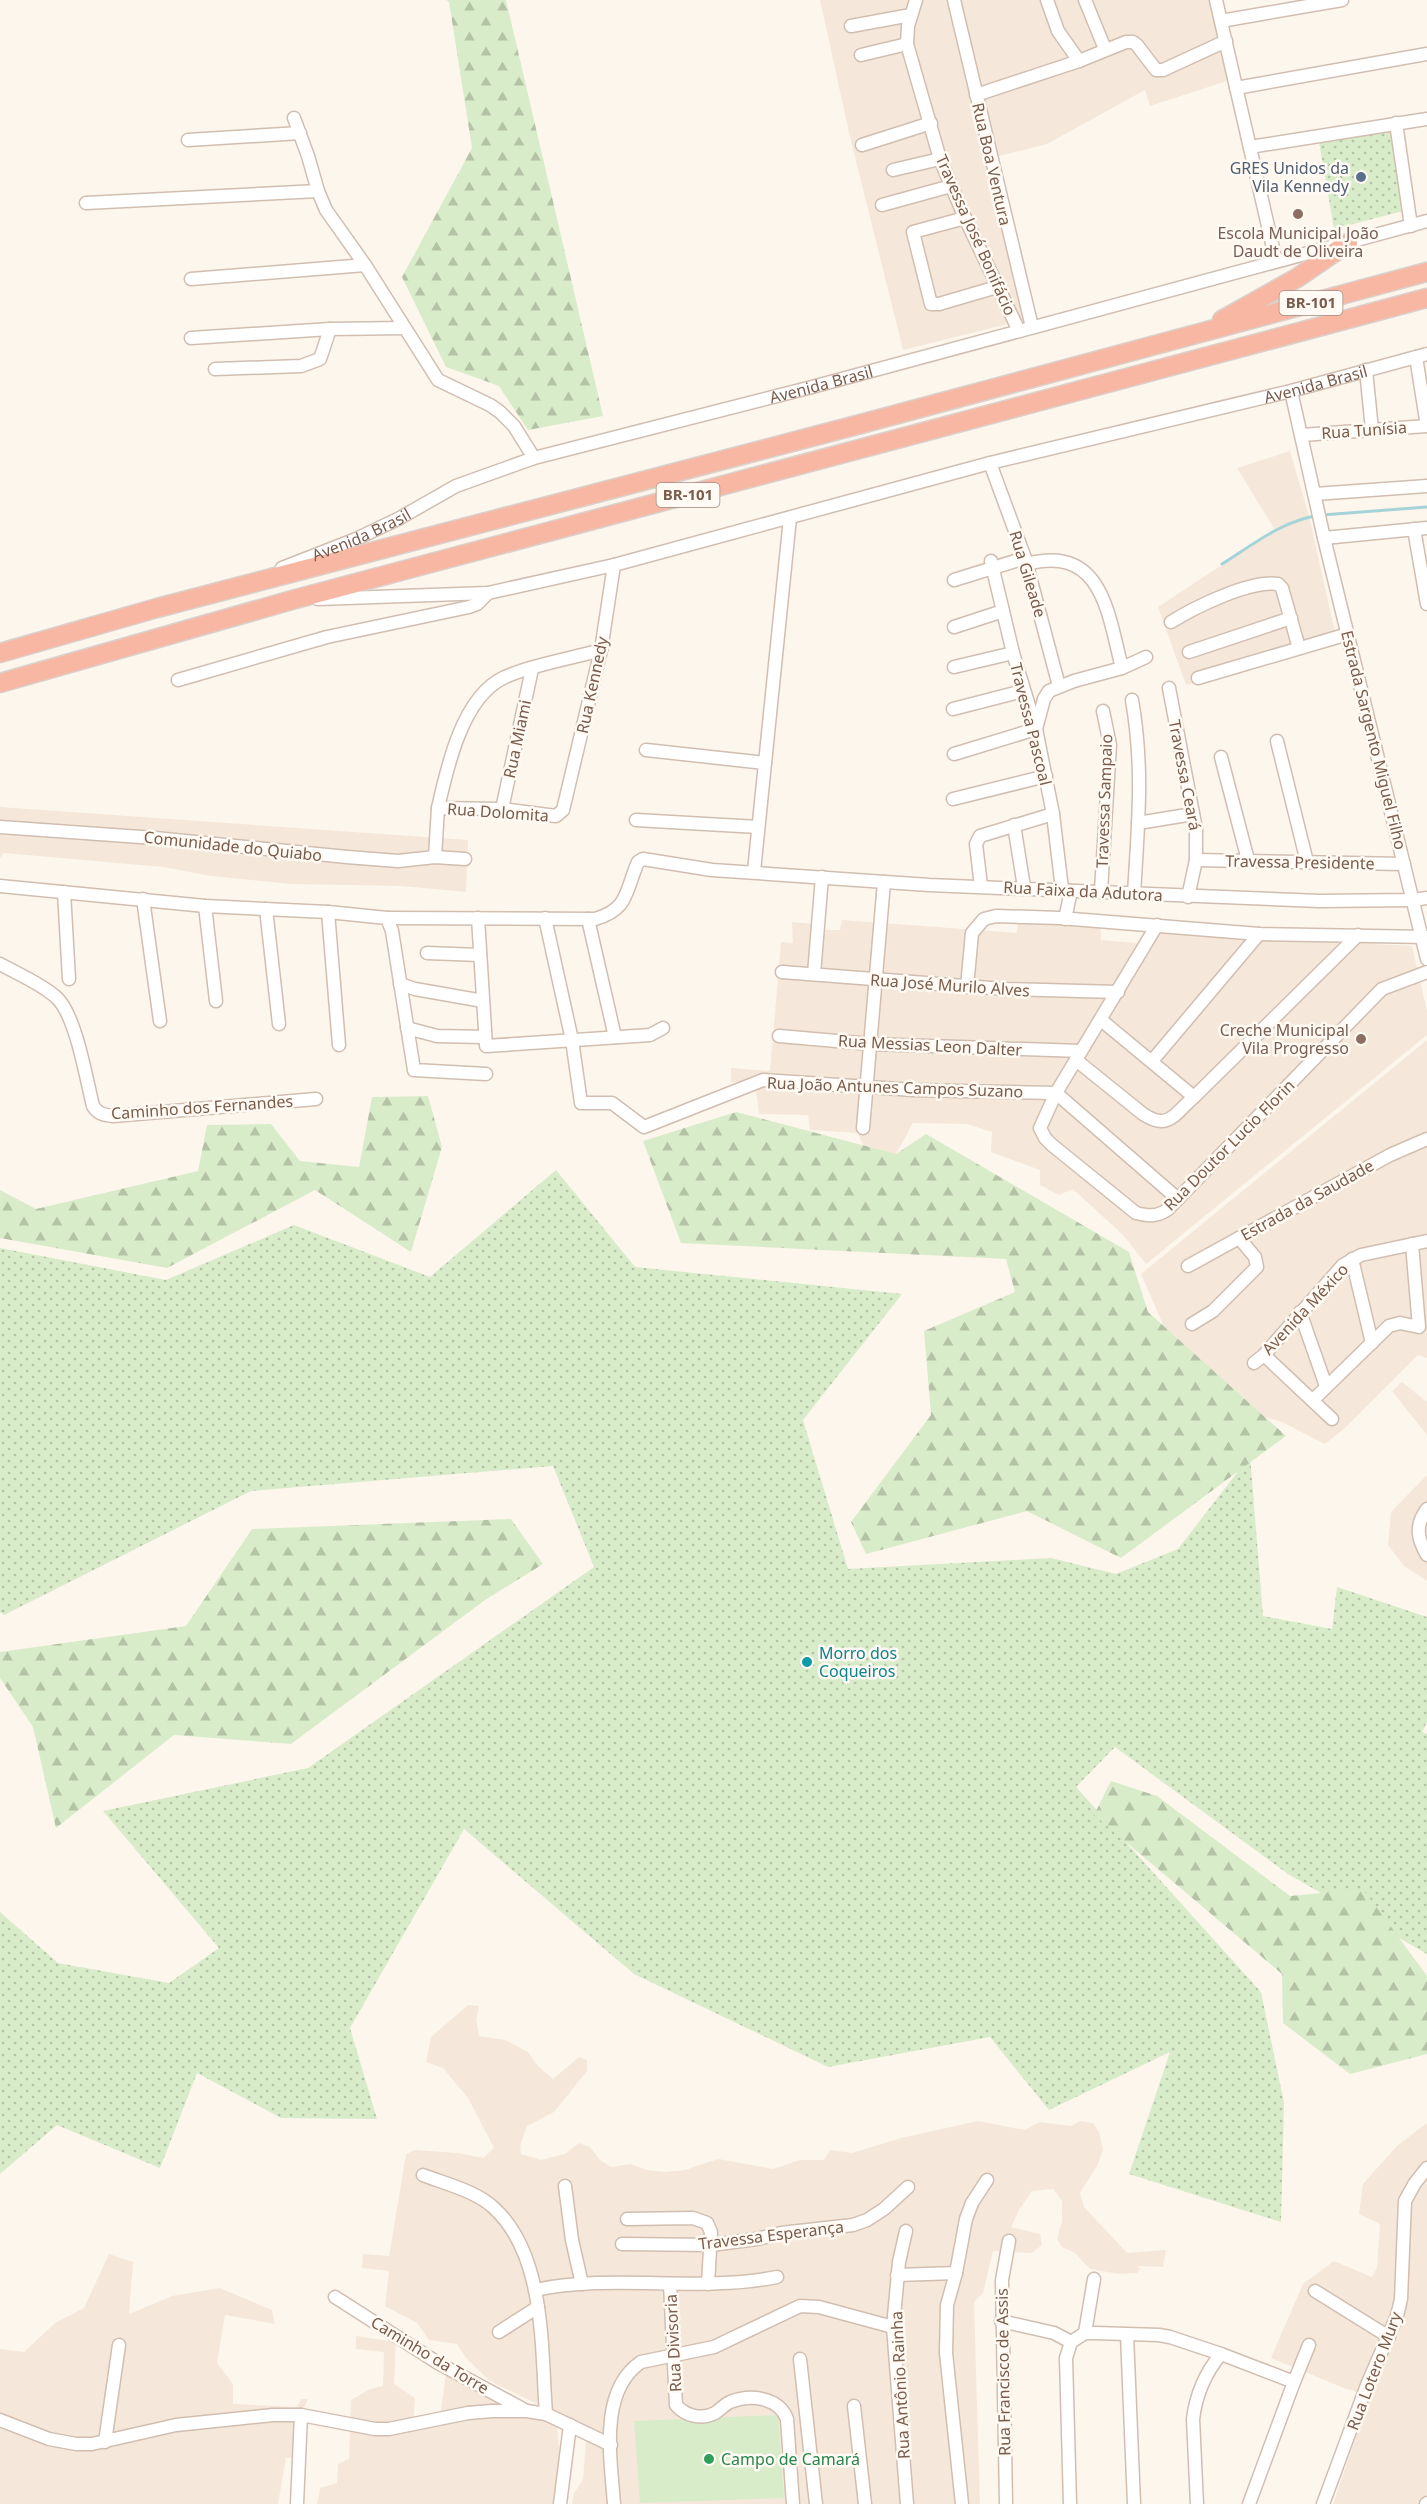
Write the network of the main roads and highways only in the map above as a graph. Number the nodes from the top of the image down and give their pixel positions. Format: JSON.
{"nodes":[{"id":1,"x":1348,"y":243,"type":"road end"},
{"id":2,"x":1427,"y":272,"type":"edge"},
{"id":3,"x":1427,"y":297,"type":"edge"},
{"id":4,"x":1377,"y":310,"type":"junction"},
{"id":5,"x":1427,"y":311,"type":"edge"},
{"id":6,"x":1194,"y":335,"type":"junction"},
{"id":7,"x":0,"y":653,"type":"edge"},
{"id":8,"x":0,"y":683,"type":"edge"}],
"edges":[{"from":1,"to":6,"type":"highway"},
{"from":2,"to":6,"type":"highway","name":"Avenida Brasil","number":"BR-101"},
{"from":3,"to":4,"type":"highway","name":"Avenida Brasil","number":"BR-101"},
{"from":4,"to":5,"type":"highway"},
{"from":4,"to":8,"type":"highway","name":"Avenida Brasil","number":"BR-101"},
{"from":6,"to":7,"type":"highway","name":"Avenida Brasil","number":"BR-101"}]}
